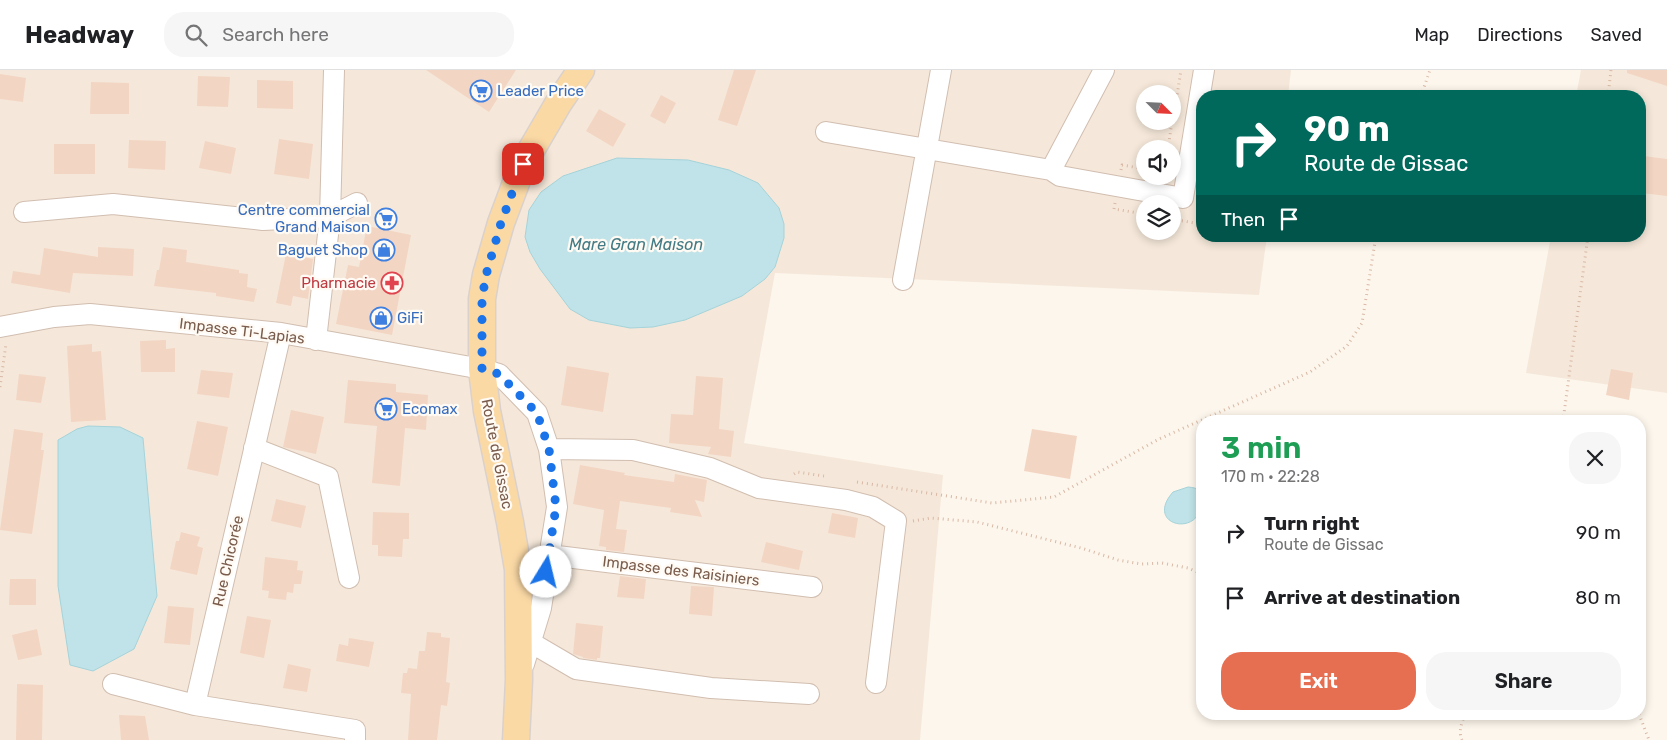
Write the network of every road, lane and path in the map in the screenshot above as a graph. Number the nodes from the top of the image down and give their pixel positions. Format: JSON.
{"nodes":[{"id":1,"x":334,"y":70,"type":"edge"},
{"id":2,"x":581,"y":70,"type":"edge"},
{"id":3,"x":941,"y":70,"type":"edge"},
{"id":4,"x":1104,"y":70,"type":"edge"},
{"id":5,"x":1204,"y":70,"type":"edge"},
{"id":6,"x":1430,"y":70,"type":"edge"},
{"id":7,"x":1611,"y":70,"type":"edge"},
{"id":8,"x":1201,"y":90,"type":"edge"},
{"id":9,"x":1423,"y":90,"type":"edge"},
{"id":10,"x":1609,"y":90,"type":"edge"},
{"id":11,"x":1196,"y":119,"type":"edge"},
{"id":12,"x":826,"y":132,"type":"dead end"},
{"id":13,"x":927,"y":149,"type":"junction"},
{"id":14,"x":1122,"y":165,"type":"dead end"},
{"id":15,"x":1136,"y":167,"type":"edge"},
{"id":16,"x":1051,"y":170,"type":"junction"},
{"id":17,"x":357,"y":203,"type":"dead end"},
{"id":18,"x":24,"y":212,"type":"dead end"},
{"id":19,"x":330,"y":217,"type":"junction"},
{"id":20,"x":1181,"y":221,"type":"edge"},
{"id":21,"x":1196,"y":223,"type":"edge"},
{"id":22,"x":1375,"y":242,"type":"edge"},
{"id":23,"x":1587,"y":242,"type":"edge"},
{"id":24,"x":903,"y":280,"type":"dead end"},
{"id":25,"x":5,"y":326,"type":"edge"},
{"id":26,"x":281,"y":334,"type":"junction"},
{"id":27,"x":316,"y":340,"type":"junction"},
{"id":28,"x":482,"y":369,"type":"junction"},
{"id":29,"x":0,"y":387,"type":"edge"},
{"id":30,"x":1215,"y":415,"type":"edge"},
{"id":31,"x":1563,"y":415,"type":"edge"},
{"id":32,"x":1196,"y":423,"type":"edge"},
{"id":33,"x":254,"y":448,"type":"junction"},
{"id":34,"x":549,"y":449,"type":"junction"},
{"id":35,"x":826,"y":476,"type":"dead end"},
{"id":36,"x":855,"y":481,"type":"dead end"},
{"id":37,"x":775,"y":490,"type":"junction"},
{"id":38,"x":896,"y":521,"type":"junction"},
{"id":39,"x":549,"y":554,"type":"junction"},
{"id":40,"x":1196,"y":571,"type":"edge"},
{"id":41,"x":349,"y":578,"type":"dead end"},
{"id":42,"x":812,"y":587,"type":"dead end"},
{"id":43,"x":530,"y":642,"type":"junction"},
{"id":44,"x":518,"y":680,"type":"junction"},
{"id":45,"x":876,"y":683,"type":"dead end"},
{"id":46,"x":113,"y":684,"type":"dead end"},
{"id":47,"x":809,"y":694,"type":"dead end"},
{"id":48,"x":195,"y":705,"type":"junction"},
{"id":49,"x":1462,"y":720,"type":"edge"},
{"id":50,"x":1641,"y":720,"type":"edge"},
{"id":51,"x":355,"y":740,"type":"edge"},
{"id":52,"x":516,"y":740,"type":"edge"},
{"id":53,"x":1462,"y":740,"type":"edge"},
{"id":54,"x":1649,"y":740,"type":"edge"}],
"edges":[{"from":1,"to":19,"type":"street"},
{"from":2,"to":28,"type":"main road","name":"Route de Gissac"},
{"from":3,"to":13,"type":"street"},
{"from":4,"to":16,"type":"street"},
{"from":5,"to":8,"type":"street"},
{"from":6,"to":9,"type":"path"},
{"from":7,"to":10,"type":"path"},
{"from":11,"to":16,"type":"street"},
{"from":12,"to":13,"type":"street"},
{"from":13,"to":16,"type":"street"},
{"from":13,"to":24,"type":"street"},
{"from":14,"to":15,"type":"path"},
{"from":17,"to":19,"type":"street"},
{"from":18,"to":19,"type":"street"},
{"from":19,"to":27,"type":"street"},
{"from":20,"to":21,"type":"path"},
{"from":22,"to":30,"type":"path"},
{"from":23,"to":31,"type":"path"},
{"from":25,"to":26,"type":"street","name":"Impasse Ti-Lapias"},
{"from":25,"to":29,"type":"path"},
{"from":26,"to":27,"type":"street","name":"Impasse Ti-Lapias"},
{"from":26,"to":33,"type":"street","name":"Rue Chicorée"},
{"from":27,"to":28,"type":"street","name":"Impasse Ti-Lapias"},
{"from":28,"to":34,"type":"street","name":"Impasse Ti-Lapias"},
{"from":28,"to":44,"type":"main road","name":"Route de Gissac"},
{"from":32,"to":36,"type":"path"},
{"from":33,"to":41,"type":"street"},
{"from":33,"to":48,"type":"street","name":"Rue Chicorée"},
{"from":34,"to":37,"type":"street"},
{"from":34,"to":39,"type":"street","name":"Impasse Ti-Lapias"},
{"from":35,"to":37,"type":"path"},
{"from":37,"to":38,"type":"street"},
{"from":38,"to":40,"type":"path"},
{"from":38,"to":45,"type":"street"},
{"from":39,"to":42,"type":"street","name":"Impasse des Raisiniers"},
{"from":39,"to":43,"type":"street","name":"Impasse Ti-Lapias"},
{"from":43,"to":44,"type":"street","name":"Impasse Ti-Lapias"},
{"from":43,"to":47,"type":"street"},
{"from":44,"to":52,"type":"main road","name":"Route de Gissac"},
{"from":46,"to":48,"type":"street"},
{"from":48,"to":51,"type":"street"},
{"from":49,"to":53,"type":"path"},
{"from":50,"to":54,"type":"path"}]}
